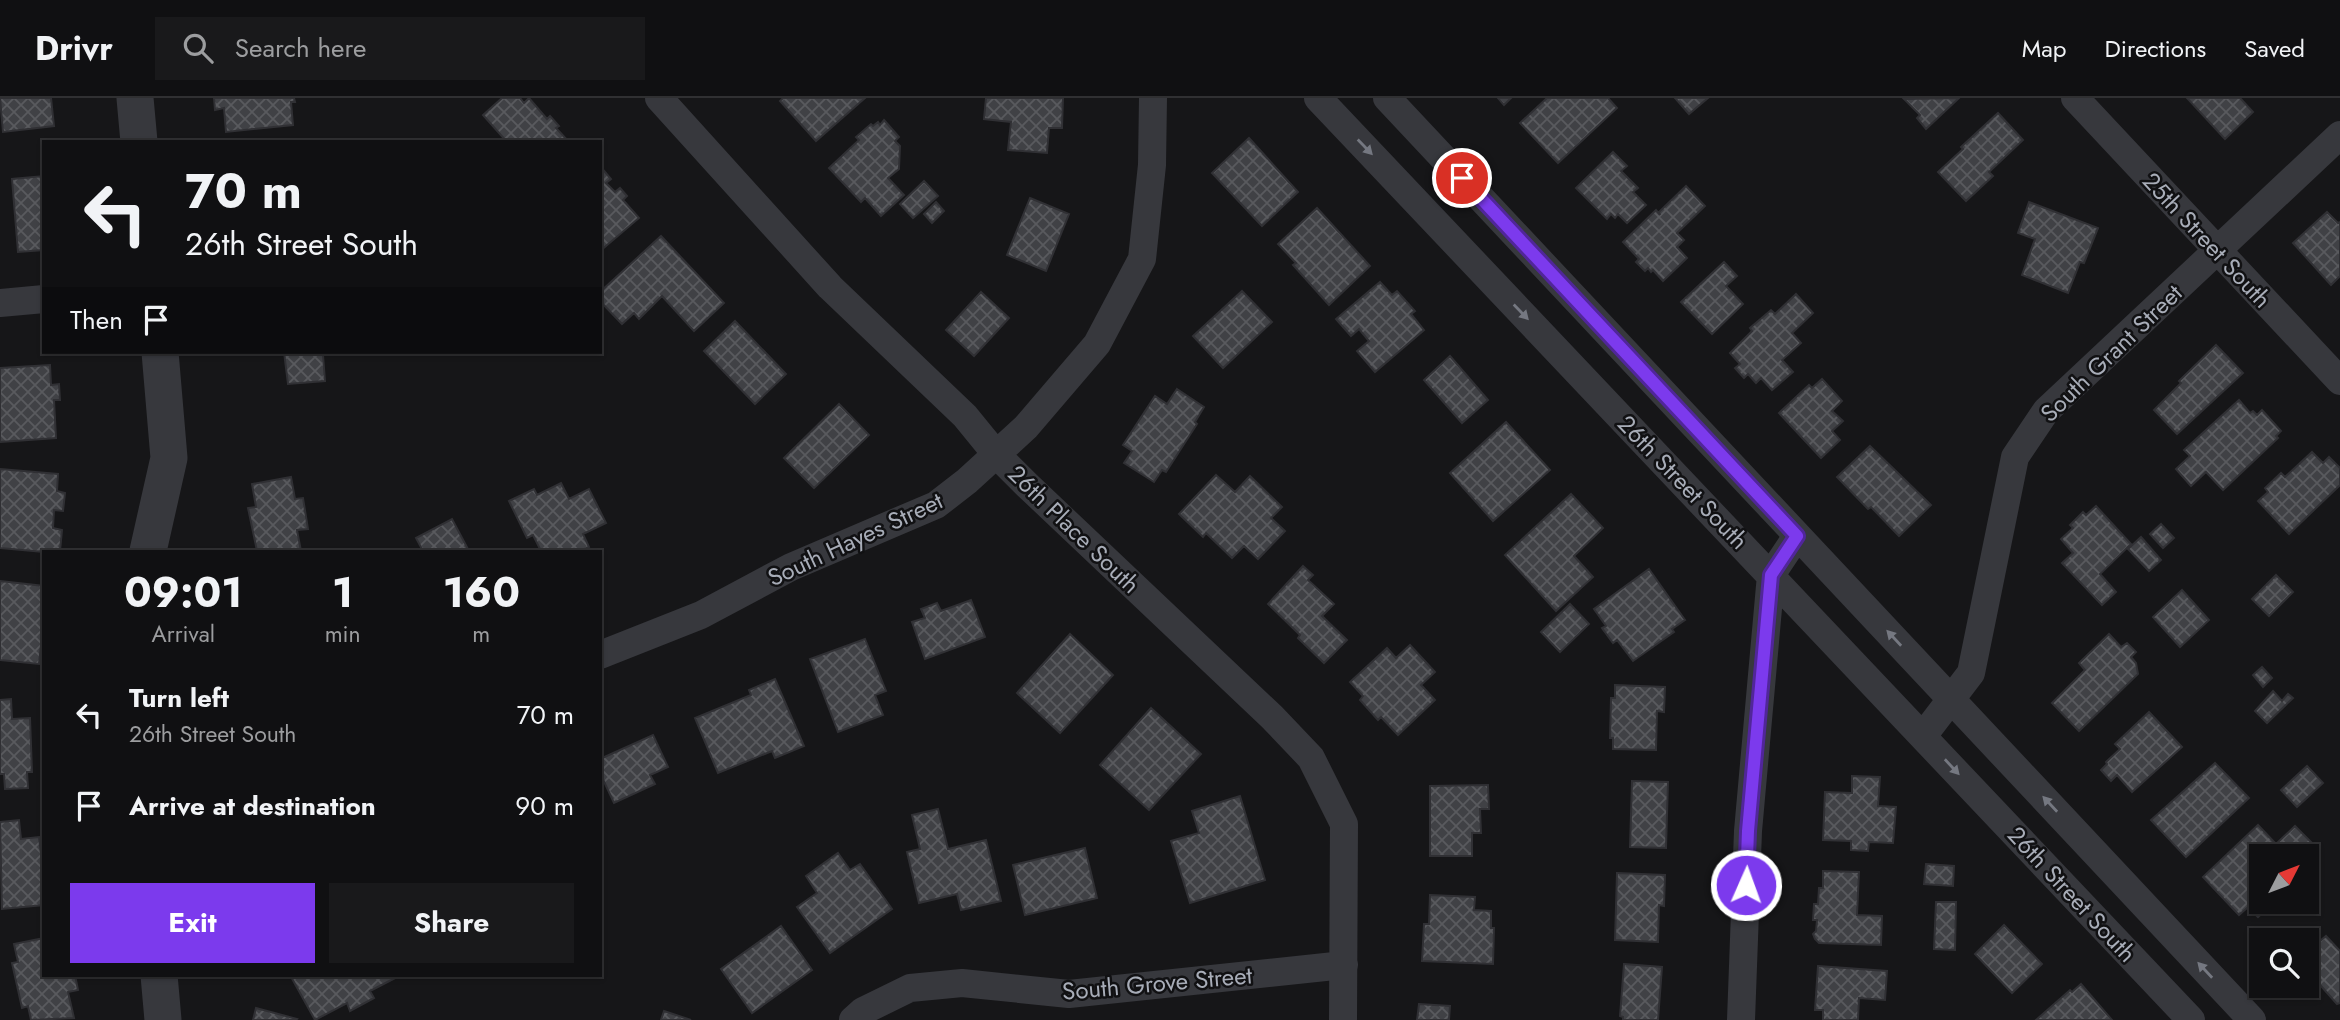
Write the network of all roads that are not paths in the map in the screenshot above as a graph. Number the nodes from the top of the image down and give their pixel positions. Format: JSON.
{"nodes":[{"id":1,"x":135,"y":98,"type":"edge"},
{"id":2,"x":659,"y":98,"type":"edge"},
{"id":3,"x":1153,"y":98,"type":"edge"},
{"id":4,"x":1318,"y":98,"type":"edge"},
{"id":5,"x":1387,"y":98,"type":"edge"},
{"id":6,"x":2075,"y":98,"type":"edge"},
{"id":7,"x":2340,"y":135,"type":"edge"},
{"id":8,"x":139,"y":140,"type":"edge"},
{"id":9,"x":2217,"y":250,"type":"junction"},
{"id":10,"x":42,"y":299,"type":"edge"},
{"id":11,"x":0,"y":303,"type":"edge"},
{"id":12,"x":160,"y":354,"type":"edge"},
{"id":13,"x":2340,"y":381,"type":"edge"},
{"id":14,"x":996,"y":454,"type":"junction"},
{"id":15,"x":1797,"y":536,"type":"junction"},
{"id":16,"x":148,"y":550,"type":"edge"},
{"id":17,"x":1771,"y":575,"type":"junction"},
{"id":18,"x":602,"y":654,"type":"edge"},
{"id":19,"x":1951,"y":699,"type":"junction"},
{"id":20,"x":1923,"y":736,"type":"junction"},
{"id":21,"x":1344,"y":965,"type":"junction"},
{"id":22,"x":159,"y":977,"type":"edge"},
{"id":23,"x":163,"y":1020,"type":"edge"},
{"id":24,"x":853,"y":1020,"type":"edge"},
{"id":25,"x":1343,"y":1020,"type":"edge"},
{"id":26,"x":1741,"y":1020,"type":"edge"},
{"id":27,"x":2191,"y":1020,"type":"edge"},
{"id":28,"x":2252,"y":1020,"type":"edge"}],
"edges":[{"from":1,"to":8,"type":"street"},
{"from":2,"to":14,"type":"street","name":"26th Place South"},
{"from":3,"to":14,"type":"street","name":"South Hayes Street"},
{"from":4,"to":17,"type":"street","name":"26th Street South","one_way":true},
{"from":5,"to":15,"type":"street","name":"26th Street South"},
{"from":6,"to":9,"type":"street","name":"25th Street South"},
{"from":7,"to":9,"type":"street","name":"South Grant Street"},
{"from":9,"to":13,"type":"street","name":"25th Street South"},
{"from":9,"to":19,"type":"street","name":"South Grant Street"},
{"from":10,"to":11,"type":"street"},
{"from":12,"to":16,"type":"street"},
{"from":14,"to":18,"type":"street","name":"South Hayes Street"},
{"from":14,"to":21,"type":"street","name":"26th Place South"},
{"from":15,"to":17,"type":"street"},
{"from":19,"to":15,"type":"street","name":"26th Street South","one_way":true},
{"from":17,"to":20,"type":"street","name":"26th Street South"},
{"from":17,"to":26,"type":"street"},
{"from":19,"to":20,"type":"street","name":"South Grant Street"},
{"from":28,"to":19,"type":"street","name":"26th Street South","one_way":true},
{"from":20,"to":27,"type":"street","name":"26th Street South","one_way":true},
{"from":21,"to":24,"type":"street","name":"South Grove Street"},
{"from":21,"to":25,"type":"street","name":"26th Place South"},
{"from":22,"to":23,"type":"street"}]}
